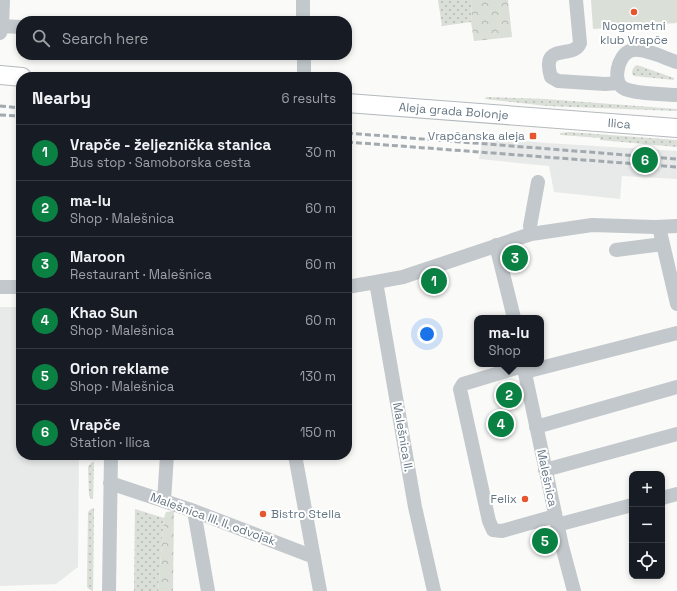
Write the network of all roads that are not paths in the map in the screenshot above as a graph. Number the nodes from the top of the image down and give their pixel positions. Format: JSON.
{"nodes":[{"id":1,"x":3,"y":0,"type":"edge"},
{"id":2,"x":303,"y":0,"type":"edge"},
{"id":3,"x":576,"y":0,"type":"edge"},
{"id":4,"x":303,"y":16,"type":"edge"},
{"id":5,"x":16,"y":28,"type":"edge"},
{"id":6,"x":1,"y":29,"type":"edge"},
{"id":7,"x":304,"y":60,"type":"edge"},
{"id":8,"x":677,"y":62,"type":"edge"},
{"id":9,"x":304,"y":72,"type":"edge"},
{"id":10,"x":0,"y":75,"type":"edge"},
{"id":11,"x":16,"y":76,"type":"edge"},
{"id":12,"x":618,"y":83,"type":"junction"},
{"id":13,"x":677,"y":95,"type":"edge"},
{"id":14,"x":352,"y":103,"type":"edge"},
{"id":15,"x":561,"y":119,"type":"joint"},
{"id":16,"x":677,"y":128,"type":"edge"},
{"id":17,"x":538,"y":182,"type":"dead end"},
{"id":18,"x":677,"y":226,"type":"edge"},
{"id":19,"x":659,"y":227,"type":"junction"},
{"id":20,"x":531,"y":234,"type":"junction"},
{"id":21,"x":663,"y":244,"type":"junction"},
{"id":22,"x":496,"y":245,"type":"junction"},
{"id":23,"x":616,"y":250,"type":"dead end"},
{"id":24,"x":376,"y":282,"type":"junction"},
{"id":25,"x":0,"y":286,"type":"edge"},
{"id":26,"x":352,"y":286,"type":"edge"},
{"id":27,"x":16,"y":287,"type":"edge"},
{"id":28,"x":677,"y":304,"type":"edge"},
{"id":29,"x":513,"y":315,"type":"edge"},
{"id":30,"x":677,"y":334,"type":"edge"},
{"id":31,"x":544,"y":363,"type":"edge"},
{"id":32,"x":524,"y":367,"type":"edge"},
{"id":33,"x":677,"y":386,"type":"edge"},
{"id":34,"x":536,"y":427,"type":"junction"},
{"id":35,"x":677,"y":434,"type":"edge"},
{"id":36,"x":111,"y":460,"type":"edge"},
{"id":37,"x":168,"y":460,"type":"edge"},
{"id":38,"x":296,"y":460,"type":"edge"},
{"id":39,"x":545,"y":470,"type":"junction"},
{"id":40,"x":110,"y":483,"type":"junction"},
{"id":41,"x":677,"y":494,"type":"edge"},
{"id":42,"x":665,"y":497,"type":"edge"},
{"id":43,"x":164,"y":501,"type":"junction"},
{"id":44,"x":629,"y":506,"type":"edge"},
{"id":45,"x":194,"y":511,"type":"junction"},
{"id":46,"x":556,"y":521,"type":"junction"},
{"id":47,"x":314,"y":557,"type":"junction"},
{"id":48,"x":109,"y":591,"type":"edge"},
{"id":49,"x":208,"y":591,"type":"edge"},
{"id":50,"x":320,"y":591,"type":"edge"},
{"id":51,"x":434,"y":591,"type":"edge"},
{"id":52,"x":574,"y":591,"type":"edge"}],
"edges":[{"from":1,"to":6,"type":"street"},
{"from":2,"to":4,"type":"street"},
{"from":3,"to":12,"type":"street"},
{"from":5,"to":6,"type":"street"},
{"from":7,"to":9,"type":"street"},
{"from":8,"to":12,"type":"street"},
{"from":10,"to":11,"type":"main road"},
{"from":12,"to":13,"type":"street"},
{"from":14,"to":15,"type":"main road","name":"Aleja grada Bolonje"},
{"from":15,"to":16,"type":"main road","name":"Ilica"},
{"from":17,"to":20,"type":"street"},
{"from":18,"to":19,"type":"street"},
{"from":19,"to":20,"type":"street"},
{"from":19,"to":21,"type":"street"},
{"from":20,"to":22,"type":"street"},
{"from":21,"to":23,"type":"street"},
{"from":21,"to":28,"type":"street"},
{"from":22,"to":24,"type":"street"},
{"from":22,"to":29,"type":"street"},
{"from":24,"to":26,"type":"street"},
{"from":24,"to":51,"type":"street","name":"Malešnica II."},
{"from":25,"to":27,"type":"street"},
{"from":30,"to":31,"type":"street"},
{"from":32,"to":34,"type":"street","name":"Malešnica"},
{"from":32,"to":46,"type":"street"},
{"from":33,"to":34,"type":"street"},
{"from":34,"to":39,"type":"street","name":"Malešnica"},
{"from":35,"to":39,"type":"street"},
{"from":36,"to":40,"type":"street"},
{"from":37,"to":43,"type":"street"},
{"from":38,"to":47,"type":"street"},
{"from":39,"to":46,"type":"street","name":"Malešnica"},
{"from":40,"to":43,"type":"street","name":"Malešnica III. II. odvojak"},
{"from":40,"to":48,"type":"street"},
{"from":41,"to":42,"type":"street"},
{"from":43,"to":45,"type":"street","name":"Malešnica III. II. odvojak"},
{"from":44,"to":46,"type":"street"},
{"from":45,"to":47,"type":"street","name":"Malešnica III. II. odvojak"},
{"from":45,"to":49,"type":"street"},
{"from":46,"to":52,"type":"street","name":"Malešnica"},
{"from":47,"to":50,"type":"street"}]}
